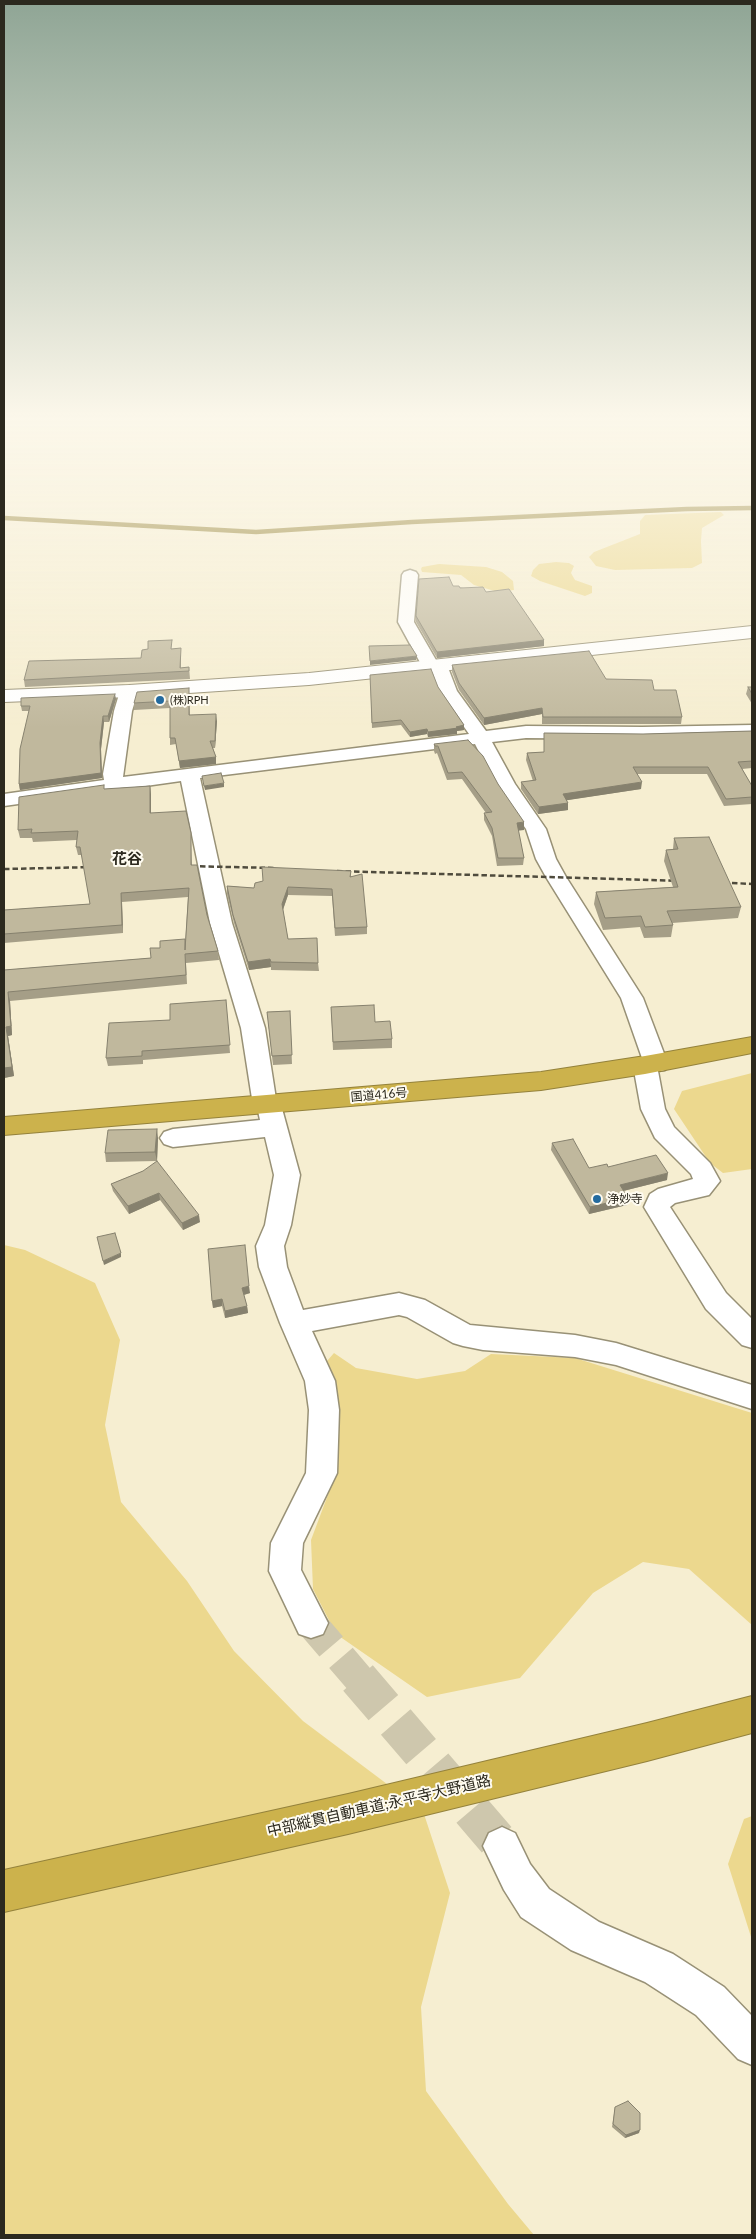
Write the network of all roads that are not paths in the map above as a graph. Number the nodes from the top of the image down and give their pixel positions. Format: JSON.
{"nodes":[{"id":1,"x":410,"y":575,"type":"dead end"},
{"id":2,"x":752,"y":632,"type":"edge"},
{"id":3,"x":435,"y":665,"type":"junction"},
{"id":4,"x":129,"y":691,"type":"junction"},
{"id":5,"x":4,"y":696,"type":"edge"},
{"id":6,"x":752,"y":730,"type":"edge"},
{"id":7,"x":480,"y":738,"type":"junction"},
{"id":8,"x":189,"y":774,"type":"junction"},
{"id":9,"x":115,"y":786,"type":"junction"},
{"id":10,"x":4,"y":800,"type":"edge"},
{"id":11,"x":752,"y":1045,"type":"edge"},
{"id":12,"x":651,"y":1064,"type":"junction"},
{"id":13,"x":269,"y":1112,"type":"junction"},
{"id":14,"x":4,"y":1126,"type":"edge"},
{"id":15,"x":173,"y":1138,"type":"dead end"},
{"id":16,"x":294,"y":1323,"type":"junction"},
{"id":17,"x":752,"y":1337,"type":"edge"},
{"id":18,"x":752,"y":1397,"type":"edge"},
{"id":19,"x":312,"y":1623,"type":"tunnel mouth"},
{"id":20,"x":752,"y":1714,"type":"edge"},
{"id":21,"x":502,"y":1846,"type":"tunnel mouth"},
{"id":22,"x":4,"y":1891,"type":"edge"},
{"id":23,"x":752,"y":2045,"type":"edge"}],
"edges":[{"from":1,"to":3,"type":"street"},
{"from":2,"to":3,"type":"street"},
{"from":3,"to":4,"type":"street"},
{"from":3,"to":7,"type":"street"},
{"from":4,"to":5,"type":"street"},
{"from":4,"to":9,"type":"street"},
{"from":6,"to":7,"type":"street"},
{"from":7,"to":8,"type":"street"},
{"from":7,"to":12,"type":"street"},
{"from":8,"to":9,"type":"street"},
{"from":8,"to":13,"type":"street"},
{"from":9,"to":10,"type":"street"},
{"from":11,"to":12,"type":"highway","name":"国道416号"},
{"from":12,"to":13,"type":"highway","name":"国道416号"},
{"from":12,"to":17,"type":"street"},
{"from":13,"to":14,"type":"highway","name":"国道416号"},
{"from":13,"to":15,"type":"street"},
{"from":13,"to":16,"type":"street"},
{"from":16,"to":18,"type":"street"},
{"from":16,"to":19,"type":"street"},
{"from":20,"to":22,"type":"highway","name":"中部縦貫自動車道;永平寺大野道路"},
{"from":21,"to":23,"type":"street"}]}
